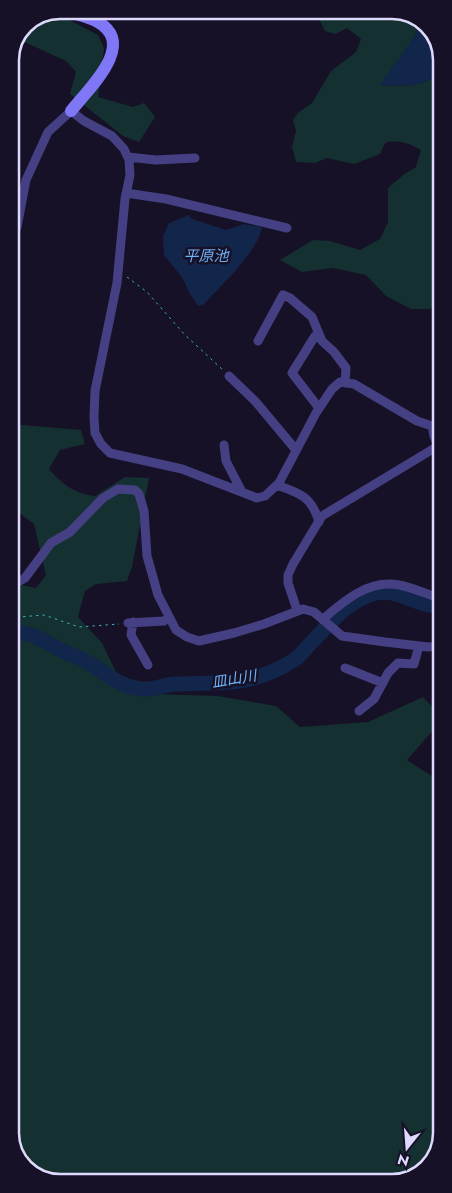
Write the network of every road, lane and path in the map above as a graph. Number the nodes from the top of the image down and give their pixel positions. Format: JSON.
{"nodes":[{"id":1,"x":88,"y":19,"type":"edge"},
{"id":2,"x":71,"y":110,"type":"junction"},
{"id":3,"x":128,"y":157,"type":"junction"},
{"id":4,"x":195,"y":158,"type":"dead end"},
{"id":5,"x":126,"y":193,"type":"junction"},
{"id":6,"x":19,"y":217,"type":"edge"},
{"id":7,"x":286,"y":228,"type":"dead end"},
{"id":8,"x":118,"y":272,"type":"junction"},
{"id":9,"x":319,"y":334,"type":"junction"},
{"id":10,"x":258,"y":341,"type":"dead end"},
{"id":11,"x":229,"y":376,"type":"joint"},
{"id":12,"x":345,"y":383,"type":"junction"},
{"id":13,"x":319,"y":408,"type":"junction"},
{"id":14,"x":433,"y":423,"type":"edge"},
{"id":15,"x":224,"y":445,"type":"dead end"},
{"id":16,"x":296,"y":450,"type":"junction"},
{"id":17,"x":433,"y":452,"type":"edge"},
{"id":18,"x":277,"y":486,"type":"junction"},
{"id":19,"x":242,"y":492,"type":"junction"},
{"id":20,"x":319,"y":522,"type":"junction"},
{"id":21,"x":19,"y":581,"type":"edge"},
{"id":22,"x":433,"y":596,"type":"edge"},
{"id":23,"x":297,"y":610,"type":"junction"},
{"id":24,"x":19,"y":616,"type":"edge"},
{"id":25,"x":169,"y":617,"type":"junction"},
{"id":26,"x":323,"y":619,"type":"junction"},
{"id":27,"x":130,"y":623,"type":"junction"},
{"id":28,"x":419,"y":646,"type":"junction"},
{"id":29,"x":433,"y":646,"type":"edge"},
{"id":30,"x":148,"y":665,"type":"dead end"},
{"id":31,"x":345,"y":668,"type":"dead end"},
{"id":32,"x":383,"y":683,"type":"junction"},
{"id":33,"x":359,"y":711,"type":"dead end"}],
"edges":[{"from":1,"to":2,"type":"street"},
{"from":2,"to":3,"type":"street"},
{"from":2,"to":6,"type":"street"},
{"from":3,"to":4,"type":"street"},
{"from":3,"to":5,"type":"street"},
{"from":5,"to":7,"type":"street"},
{"from":5,"to":8,"type":"street"},
{"from":8,"to":11,"type":"path"},
{"from":8,"to":19,"type":"street"},
{"from":9,"to":10,"type":"street"},
{"from":9,"to":12,"type":"street"},
{"from":9,"to":13,"type":"street"},
{"from":11,"to":16,"type":"street"},
{"from":12,"to":13,"type":"street"},
{"from":12,"to":14,"type":"street"},
{"from":13,"to":16,"type":"street"},
{"from":15,"to":19,"type":"street"},
{"from":16,"to":18,"type":"street"},
{"from":17,"to":20,"type":"street"},
{"from":18,"to":19,"type":"street"},
{"from":18,"to":20,"type":"street"},
{"from":20,"to":23,"type":"street"},
{"from":21,"to":25,"type":"street"},
{"from":22,"to":26,"type":"street"},
{"from":23,"to":25,"type":"street"},
{"from":23,"to":26,"type":"street"},
{"from":24,"to":27,"type":"path"},
{"from":25,"to":27,"type":"street"},
{"from":26,"to":28,"type":"street"},
{"from":27,"to":30,"type":"street"},
{"from":28,"to":29,"type":"street"},
{"from":28,"to":32,"type":"street"},
{"from":31,"to":32,"type":"street"},
{"from":32,"to":33,"type":"street"}]}
